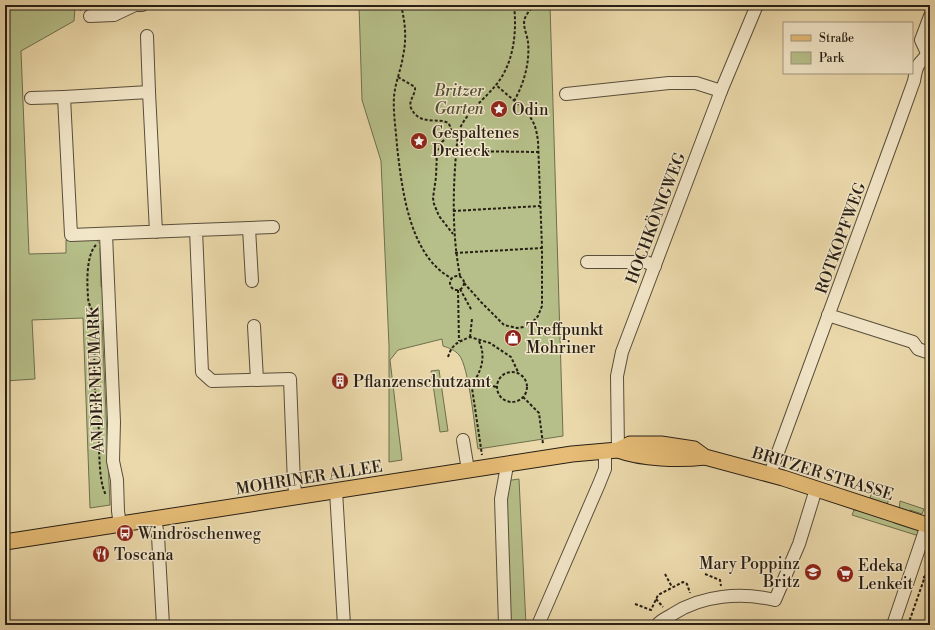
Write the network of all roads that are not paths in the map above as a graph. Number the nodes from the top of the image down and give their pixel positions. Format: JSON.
{"nodes":[{"id":1,"x":142,"y":5,"type":"edge"},
{"id":2,"x":757,"y":5,"type":"edge"},
{"id":3,"x":90,"y":16,"type":"dead end"},
{"id":4,"x":930,"y":16,"type":"edge"},
{"id":5,"x":147,"y":36,"type":"dead end"},
{"id":6,"x":927,"y":60,"type":"edge"},
{"id":7,"x":721,"y":91,"type":"junction"},
{"id":8,"x":149,"y":92,"type":"junction"},
{"id":9,"x":566,"y":94,"type":"dead end"},
{"id":10,"x":64,"y":97,"type":"junction"},
{"id":11,"x":32,"y":98,"type":"dead end"},
{"id":12,"x":273,"y":227,"type":"dead end"},
{"id":13,"x":249,"y":228,"type":"junction"},
{"id":14,"x":196,"y":230,"type":"junction"},
{"id":15,"x":156,"y":232,"type":"junction"},
{"id":16,"x":106,"y":234,"type":"junction"},
{"id":17,"x":587,"y":262,"type":"dead end"},
{"id":18,"x":655,"y":266,"type":"junction"},
{"id":19,"x":252,"y":281,"type":"dead end"},
{"id":20,"x":828,"y":315,"type":"junction"},
{"id":21,"x":254,"y":326,"type":"dead end"},
{"id":22,"x":930,"y":353,"type":"edge"},
{"id":23,"x":257,"y":380,"type":"junction"},
{"id":24,"x":463,"y":440,"type":"dead end"},
{"id":25,"x":612,"y":450,"type":"junction"},
{"id":26,"x":506,"y":464,"type":"junction"},
{"id":27,"x":468,"y":470,"type":"junction"},
{"id":28,"x":770,"y":474,"type":"junction"},
{"id":29,"x":816,"y":489,"type":"junction"},
{"id":30,"x":336,"y":491,"type":"junction"},
{"id":31,"x":296,"y":497,"type":"junction"},
{"id":32,"x":155,"y":519,"type":"junction"},
{"id":33,"x":120,"y":524,"type":"junction"},
{"id":34,"x":929,"y":525,"type":"edge"},
{"id":35,"x":5,"y":542,"type":"edge"},
{"id":36,"x":163,"y":625,"type":"edge"},
{"id":37,"x":344,"y":625,"type":"edge"},
{"id":38,"x":505,"y":625,"type":"edge"},
{"id":39,"x":538,"y":625,"type":"edge"},
{"id":40,"x":657,"y":625,"type":"edge"},
{"id":41,"x":893,"y":625,"type":"edge"}],
"edges":[{"from":1,"to":3,"type":"street"},
{"from":2,"to":7,"type":"street","name":"HOCHKÖNIGWEG"},
{"from":4,"to":6,"type":"street","name":"ROTKOPFWEG"},
{"from":5,"to":8,"type":"street"},
{"from":6,"to":20,"type":"street","name":"ROTKOPFWEG"},
{"from":7,"to":9,"type":"street"},
{"from":7,"to":18,"type":"street","name":"HOCHKÖNIGWEG"},
{"from":8,"to":10,"type":"street"},
{"from":8,"to":15,"type":"street"},
{"from":10,"to":11,"type":"street"},
{"from":10,"to":16,"type":"street"},
{"from":12,"to":13,"type":"street"},
{"from":13,"to":14,"type":"street"},
{"from":13,"to":19,"type":"street"},
{"from":14,"to":15,"type":"street"},
{"from":14,"to":23,"type":"street"},
{"from":15,"to":16,"type":"street"},
{"from":16,"to":33,"type":"street","name":"AN DER NEUMARK"},
{"from":17,"to":18,"type":"street"},
{"from":18,"to":25,"type":"street","name":"HOCHKÖNIGWEG"},
{"from":20,"to":22,"type":"street"},
{"from":20,"to":28,"type":"street","name":"ROTKOPFWEG"},
{"from":21,"to":23,"type":"street"},
{"from":23,"to":31,"type":"street"},
{"from":24,"to":27,"type":"street"},
{"from":25,"to":26,"type":"main road","name":"MOHRINER ALLEE"},
{"from":25,"to":28,"type":"main road","name":"BRITZER STRASSE"},
{"from":25,"to":39,"type":"street","name":"HOCHKÖNIGWEG"},
{"from":26,"to":27,"type":"main road","name":"MOHRINER ALLEE"},
{"from":26,"to":38,"type":"street"},
{"from":27,"to":30,"type":"main road","name":"MOHRINER ALLEE"},
{"from":28,"to":29,"type":"main road","name":"BRITZER STRASSE"},
{"from":29,"to":34,"type":"main road","name":"BRITZER STRASSE"},
{"from":29,"to":40,"type":"street"},
{"from":30,"to":31,"type":"main road","name":"MOHRINER ALLEE"},
{"from":30,"to":37,"type":"street"},
{"from":31,"to":32,"type":"main road","name":"MOHRINER ALLEE"},
{"from":32,"to":33,"type":"main road","name":"MOHRINER ALLEE"},
{"from":32,"to":36,"type":"street"},
{"from":33,"to":35,"type":"main road","name":"MOHRINER ALLEE"},
{"from":34,"to":41,"type":"street"}]}
